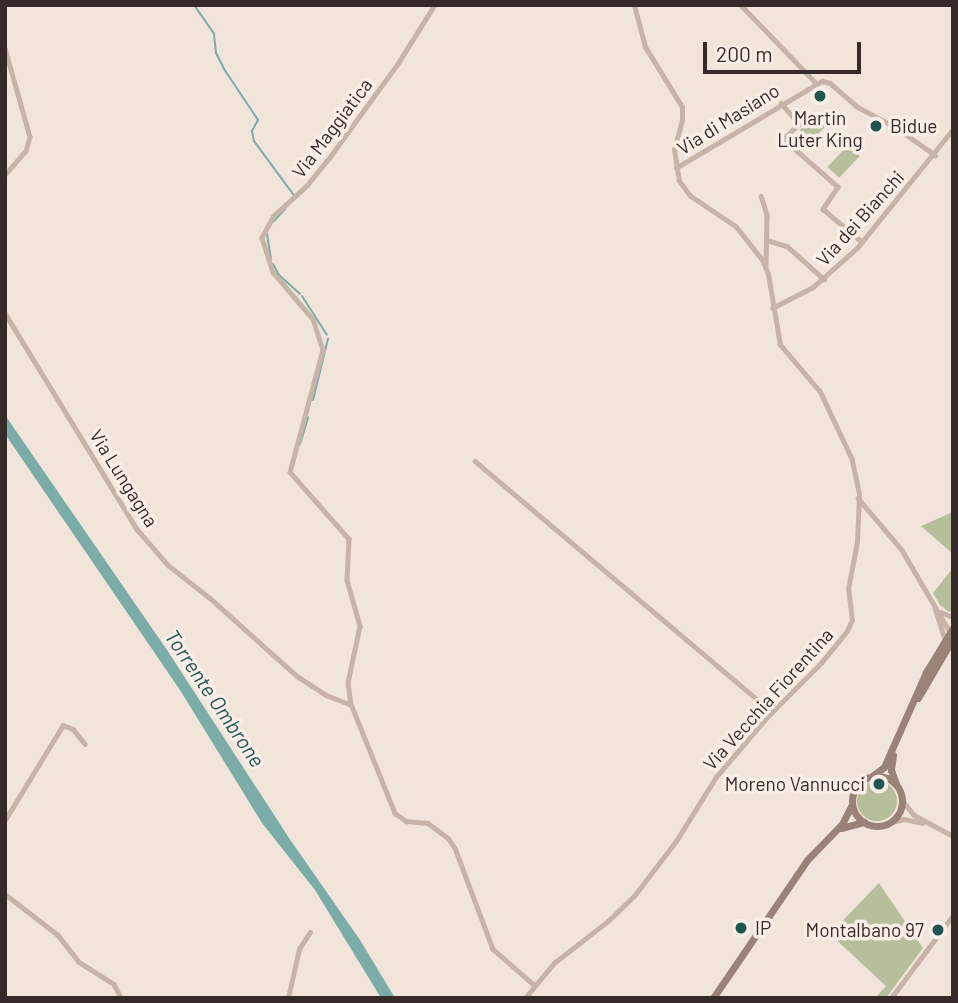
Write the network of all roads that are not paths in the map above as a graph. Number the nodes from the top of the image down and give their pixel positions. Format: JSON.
{"nodes":[{"id":1,"x":435,"y":5,"type":"edge"},
{"id":2,"x":634,"y":5,"type":"edge"},
{"id":3,"x":741,"y":5,"type":"edge"},
{"id":4,"x":5,"y":48,"type":"edge"},
{"id":5,"x":815,"y":82,"type":"junction"},
{"id":6,"x":781,"y":103,"type":"junction"},
{"id":7,"x":953,"y":129,"type":"edge"},
{"id":8,"x":935,"y":155,"type":"junction"},
{"id":9,"x":676,"y":168,"type":"junction"},
{"id":10,"x":5,"y":175,"type":"edge"},
{"id":11,"x":761,"y":196,"type":"dead end"},
{"id":12,"x":766,"y":240,"type":"junction"},
{"id":13,"x":778,"y":242,"type":"junction"},
{"id":14,"x":862,"y":242,"type":"junction"},
{"id":15,"x":766,"y":254,"type":"junction"},
{"id":16,"x":766,"y":269,"type":"junction"},
{"id":17,"x":824,"y":279,"type":"junction"},
{"id":18,"x":772,"y":308,"type":"junction"},
{"id":19,"x":5,"y":313,"type":"edge"},
{"id":20,"x":475,"y":461,"type":"dead end"},
{"id":21,"x":859,"y":498,"type":"junction"},
{"id":22,"x":929,"y":594,"type":"junction"},
{"id":23,"x":939,"y":610,"type":"junction"},
{"id":24,"x":953,"y":617,"type":"edge"},
{"id":25,"x":950,"y":635,"type":"edge"},
{"id":26,"x":351,"y":705,"type":"junction"},
{"id":27,"x":772,"y":712,"type":"junction"},
{"id":28,"x":85,"y":744,"type":"dead end"},
{"id":29,"x":894,"y":747,"type":"junction"},
{"id":30,"x":872,"y":776,"type":"junction"},
{"id":31,"x":897,"y":786,"type":"junction"},
{"id":32,"x":902,"y":800,"type":"junction"},
{"id":33,"x":852,"y":804,"type":"junction"},
{"id":34,"x":5,"y":820,"type":"edge"},
{"id":35,"x":864,"y":822,"type":"junction"},
{"id":36,"x":887,"y":823,"type":"junction"},
{"id":37,"x":931,"y":825,"type":"junction"},
{"id":38,"x":837,"y":830,"type":"junction"},
{"id":39,"x":953,"y":836,"type":"edge"},
{"id":40,"x":5,"y":894,"type":"edge"},
{"id":41,"x":953,"y":915,"type":"edge"},
{"id":42,"x":310,"y":932,"type":"dead end"},
{"id":43,"x":533,"y":984,"type":"junction"},
{"id":44,"x":121,"y":998,"type":"edge"},
{"id":45,"x":288,"y":998,"type":"edge"},
{"id":46,"x":524,"y":998,"type":"edge"},
{"id":47,"x":713,"y":998,"type":"edge"},
{"id":48,"x":891,"y":998,"type":"edge"}],
"edges":[{"from":1,"to":26,"type":"street","name":"Via Maggiatica"},
{"from":2,"to":9,"type":"street"},
{"from":3,"to":5,"type":"street"},
{"from":4,"to":10,"type":"street"},
{"from":5,"to":6,"type":"street","name":"Via di Masiano"},
{"from":5,"to":8,"type":"street"},
{"from":6,"to":9,"type":"street","name":"Via di Masiano"},
{"from":6,"to":14,"type":"street"},
{"from":7,"to":8,"type":"street","name":"Via dei Bianchi"},
{"from":8,"to":14,"type":"street","name":"Via dei Bianchi"},
{"from":9,"to":16,"type":"street","name":"Via Vecchia Fiorentina"},
{"from":11,"to":12,"type":"street"},
{"from":12,"to":13,"type":"street"},
{"from":12,"to":15,"type":"street"},
{"from":13,"to":15,"type":"street"},
{"from":13,"to":17,"type":"street"},
{"from":14,"to":17,"type":"street","name":"Via dei Bianchi"},
{"from":15,"to":16,"type":"street"},
{"from":16,"to":18,"type":"street","name":"Via Vecchia Fiorentina"},
{"from":17,"to":18,"type":"street","name":"Via dei Bianchi"},
{"from":18,"to":21,"type":"street","name":"Via Vecchia Fiorentina"},
{"from":19,"to":26,"type":"street","name":"Via Lungagna"},
{"from":20,"to":27,"type":"street"},
{"from":21,"to":22,"type":"street"},
{"from":21,"to":27,"type":"street","name":"Via Vecchia Fiorentina"},
{"from":22,"to":23,"type":"street"},
{"from":22,"to":25,"type":"street"},
{"from":23,"to":24,"type":"street"},
{"from":23,"to":25,"type":"street"},
{"from":25,"to":29,"type":"main road"},
{"from":26,"to":43,"type":"street","name":"Via Maggiatica"},
{"from":27,"to":43,"type":"street","name":"Via Vecchia Fiorentina"},
{"from":28,"to":34,"type":"street"},
{"from":29,"to":30,"type":"main road"},
{"from":29,"to":31,"type":"main road"},
{"from":30,"to":31,"type":"main road"},
{"from":30,"to":33,"type":"main road"},
{"from":31,"to":32,"type":"main road"},
{"from":32,"to":36,"type":"main road"},
{"from":32,"to":37,"type":"street"},
{"from":33,"to":35,"type":"main road"},
{"from":33,"to":38,"type":"main road"},
{"from":35,"to":36,"type":"main road"},
{"from":35,"to":38,"type":"main road"},
{"from":36,"to":37,"type":"street"},
{"from":37,"to":39,"type":"street"},
{"from":38,"to":47,"type":"main road"},
{"from":40,"to":44,"type":"street"},
{"from":41,"to":48,"type":"street"},
{"from":42,"to":45,"type":"street"},
{"from":43,"to":46,"type":"street","name":"Via Vecchia Fiorentina"}]}
